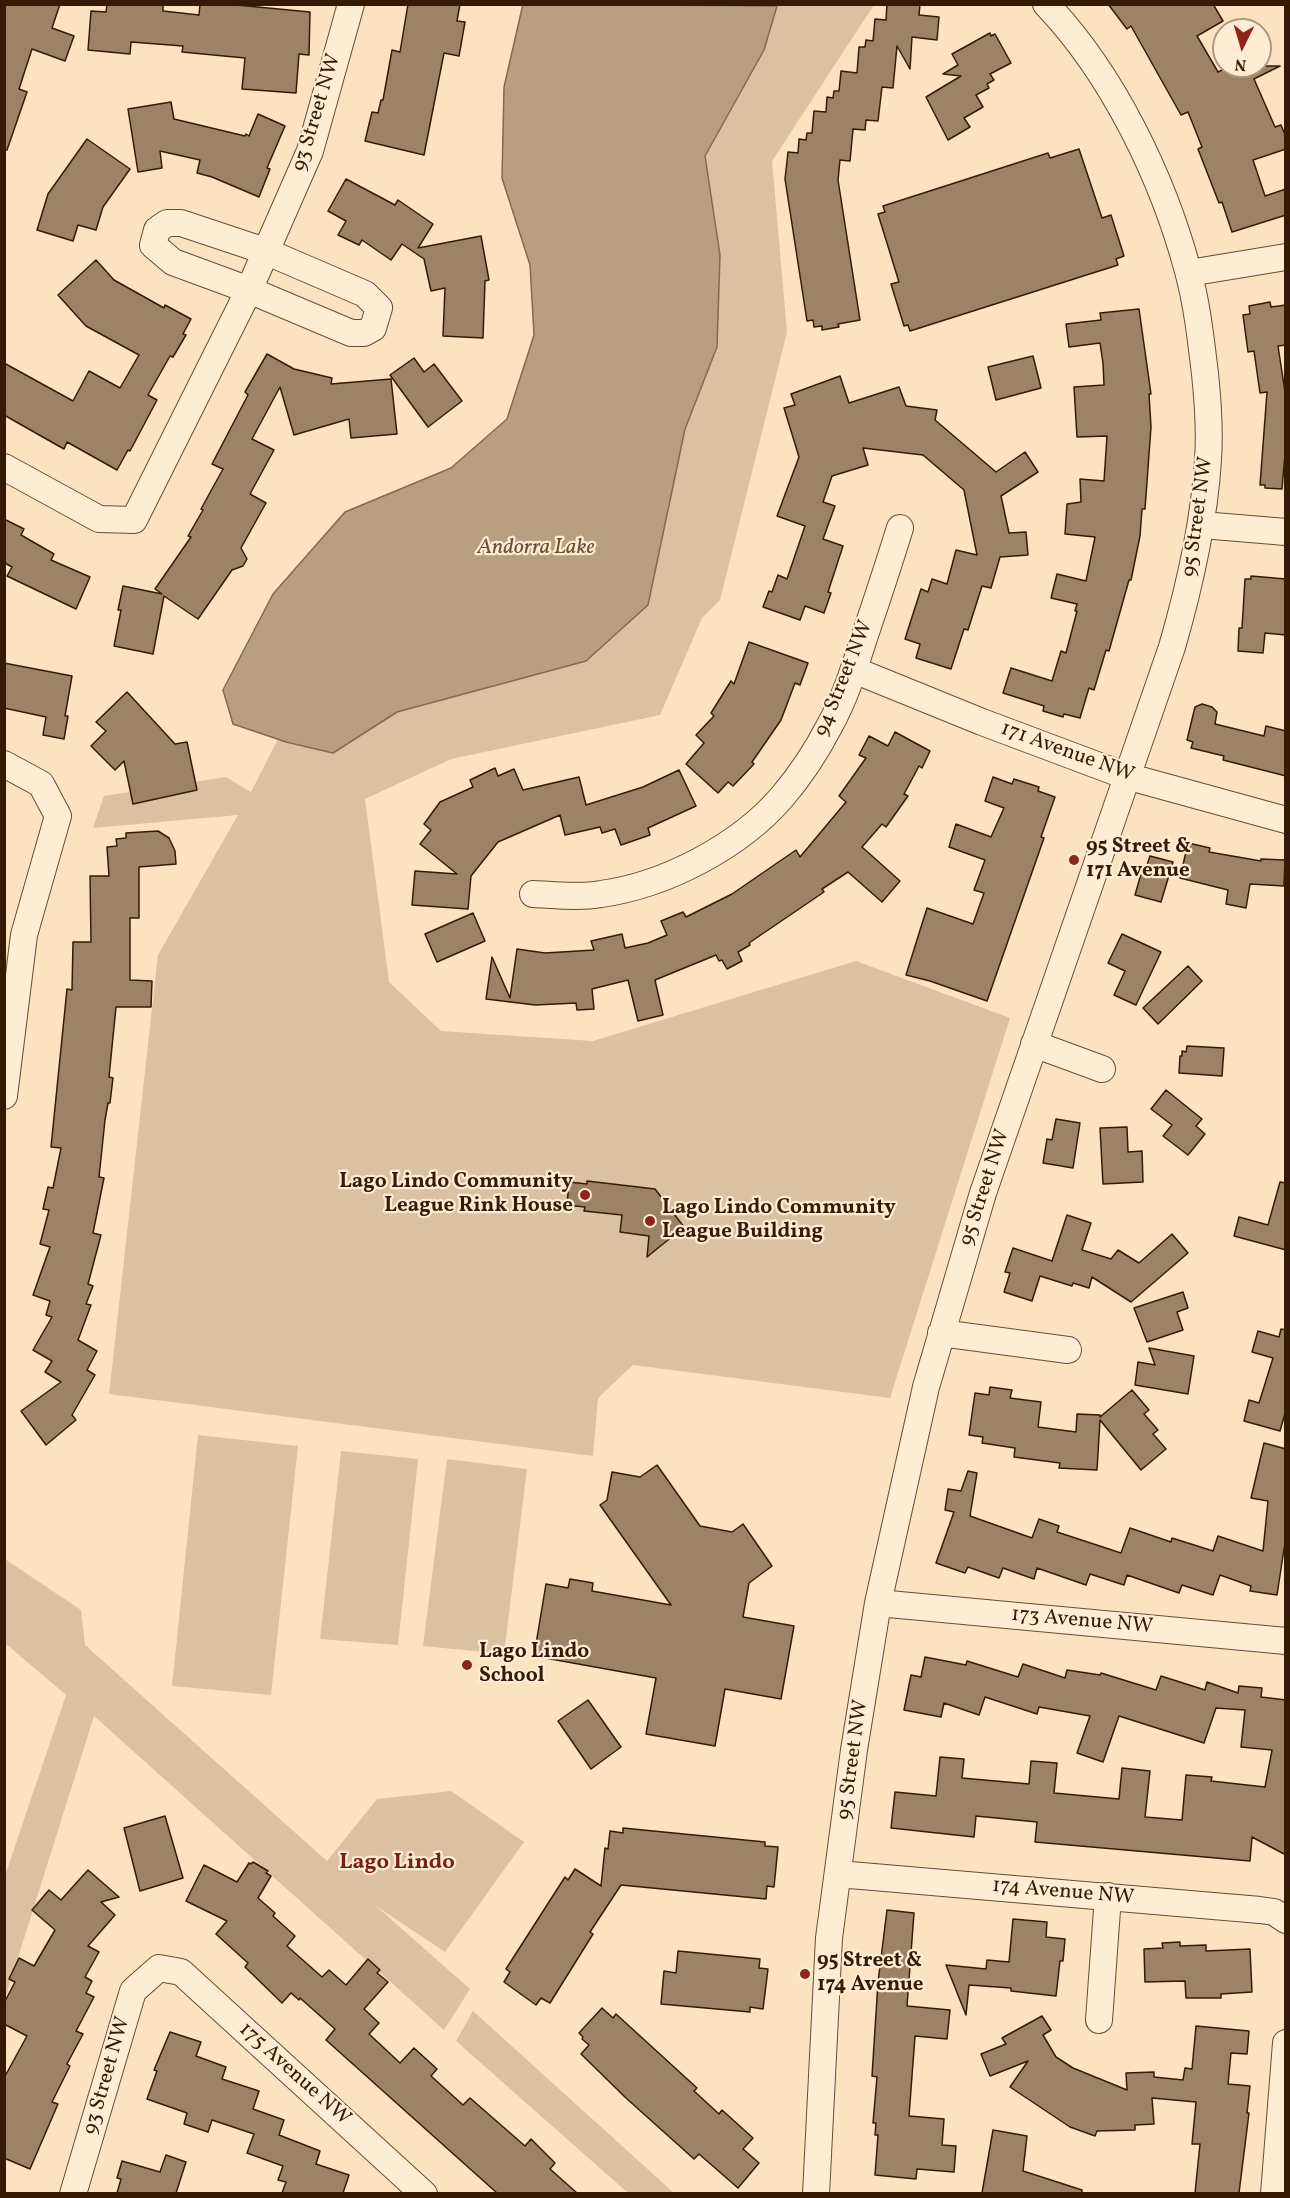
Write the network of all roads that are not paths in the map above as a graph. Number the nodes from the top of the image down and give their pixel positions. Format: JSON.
{"nodes":[{"id":1,"x":351,"y":4,"type":"edge"},
{"id":2,"x":1046,"y":4,"type":"edge"},
{"id":3,"x":265,"y":251,"type":"junction"},
{"id":4,"x":1286,"y":257,"type":"edge"},
{"id":5,"x":1189,"y":273,"type":"junction"},
{"id":6,"x":249,"y":290,"type":"junction"},
{"id":7,"x":4,"y":467,"type":"edge"},
{"id":8,"x":1202,"y":525,"type":"junction"},
{"id":9,"x":900,"y":528,"type":"dead end"},
{"id":10,"x":1286,"y":532,"type":"edge"},
{"id":11,"x":854,"y":670,"type":"junction"},
{"id":12,"x":4,"y":764,"type":"edge"},
{"id":13,"x":1126,"y":776,"type":"junction"},
{"id":14,"x":1286,"y":820,"type":"edge"},
{"id":15,"x":533,"y":894,"type":"dead end"},
{"id":16,"x":1034,"y":1044,"type":"junction"},
{"id":17,"x":6,"y":1064,"type":"edge"},
{"id":18,"x":1102,"y":1069,"type":"dead end"},
{"id":19,"x":4,"y":1096,"type":"edge"},
{"id":20,"x":941,"y":1333,"type":"junction"},
{"id":21,"x":1068,"y":1350,"type":"dead end"},
{"id":22,"x":878,"y":1604,"type":"junction"},
{"id":23,"x":1286,"y":1641,"type":"edge"},
{"id":24,"x":837,"y":1874,"type":"junction"},
{"id":25,"x":1108,"y":1896,"type":"junction"},
{"id":26,"x":1286,"y":1920,"type":"edge"},
{"id":27,"x":159,"y":1968,"type":"joint"},
{"id":28,"x":1099,"y":2020,"type":"dead end"},
{"id":29,"x":1286,"y":2043,"type":"edge"},
{"id":30,"x":73,"y":2193,"type":"edge"},
{"id":31,"x":424,"y":2193,"type":"edge"},
{"id":32,"x":816,"y":2193,"type":"edge"},
{"id":33,"x":1274,"y":2193,"type":"edge"}],
"edges":[{"from":1,"to":3,"type":"street","name":"93 Street NW"},
{"from":2,"to":5,"type":"street","name":"95 Street NW"},
{"from":3,"to":6,"type":"street","name":"93 Street NW"},
{"from":3,"to":6,"type":"street"},
{"from":3,"to":6,"type":"street"},
{"from":4,"to":5,"type":"street"},
{"from":5,"to":8,"type":"street","name":"95 Street NW"},
{"from":6,"to":7,"type":"street","name":"93 Street NW"},
{"from":8,"to":10,"type":"street"},
{"from":8,"to":13,"type":"street","name":"95 Street NW"},
{"from":9,"to":11,"type":"street","name":"94 Street NW"},
{"from":11,"to":13,"type":"street","name":"171 Avenue NW"},
{"from":11,"to":15,"type":"street","name":"94 Street NW"},
{"from":12,"to":17,"type":"street"},
{"from":13,"to":14,"type":"street","name":"171 Avenue NW"},
{"from":13,"to":16,"type":"street","name":"95 Street NW"},
{"from":16,"to":18,"type":"street"},
{"from":16,"to":20,"type":"street","name":"95 Street NW"},
{"from":17,"to":19,"type":"street"},
{"from":20,"to":21,"type":"street"},
{"from":20,"to":22,"type":"street","name":"95 Street NW"},
{"from":22,"to":23,"type":"street","name":"173 Avenue NW"},
{"from":22,"to":24,"type":"street","name":"95 Street NW"},
{"from":24,"to":25,"type":"street","name":"174 Avenue NW"},
{"from":24,"to":32,"type":"street","name":"95 Street NW"},
{"from":25,"to":26,"type":"street","name":"174 Avenue NW"},
{"from":25,"to":28,"type":"street"},
{"from":27,"to":30,"type":"street","name":"93 Street NW"},
{"from":27,"to":31,"type":"street","name":"175 Avenue NW"},
{"from":29,"to":33,"type":"street"}]}
